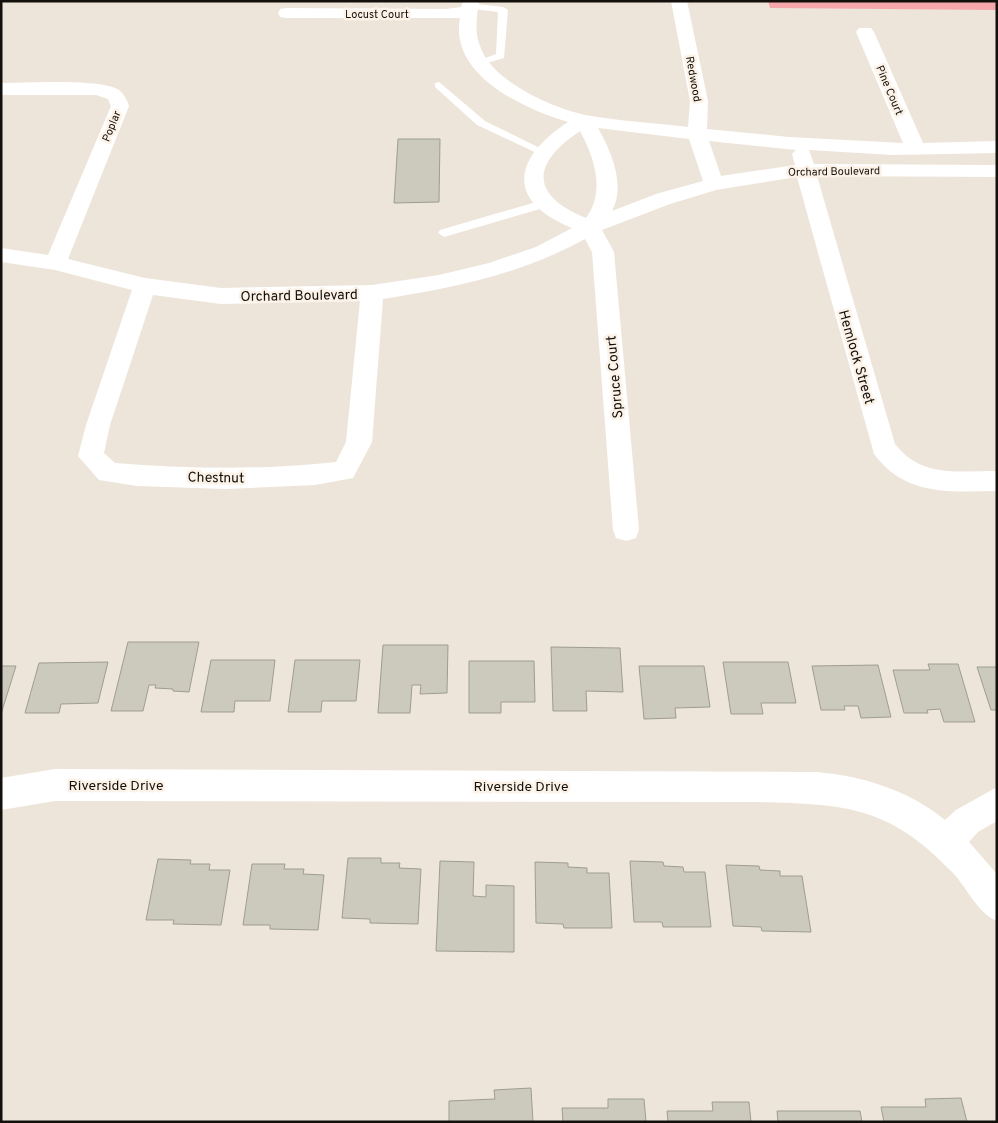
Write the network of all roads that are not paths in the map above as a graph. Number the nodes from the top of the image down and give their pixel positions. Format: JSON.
{"nodes":[{"id":1,"x":680,"y":1,"type":"edge"},
{"id":2,"x":469,"y":7,"type":"edge"},
{"id":3,"x":286,"y":13,"type":"dead end"},
{"id":4,"x":865,"y":32,"type":"dead end"},
{"id":5,"x":480,"y":62,"type":"junction"},
{"id":6,"x":439,"y":85,"type":"dead end"},
{"id":7,"x":1,"y":89,"type":"edge"},
{"id":8,"x":583,"y":120,"type":"junction"},
{"id":9,"x":697,"y":135,"type":"junction"},
{"id":10,"x":800,"y":145,"type":"junction"},
{"id":11,"x":997,"y":147,"type":"edge"},
{"id":12,"x":915,"y":148,"type":"junction"},
{"id":13,"x":545,"y":153,"type":"junction"},
{"id":14,"x":806,"y":170,"type":"junction"},
{"id":15,"x":997,"y":171,"type":"edge"},
{"id":16,"x":714,"y":184,"type":"junction"},
{"id":17,"x":543,"y":204,"type":"junction"},
{"id":18,"x":590,"y":228,"type":"junction"},
{"id":19,"x":444,"y":233,"type":"dead end"},
{"id":20,"x":1,"y":255,"type":"edge"},
{"id":21,"x":55,"y":263,"type":"junction"},
{"id":22,"x":145,"y":286,"type":"junction"},
{"id":23,"x":372,"y":293,"type":"junction"},
{"id":24,"x":997,"y":481,"type":"edge"},
{"id":25,"x":626,"y":530,"type":"dead end"},
{"id":26,"x":1,"y":794,"type":"edge"},
{"id":27,"x":997,"y":802,"type":"edge"},
{"id":28,"x":947,"y":842,"type":"junction"},
{"id":29,"x":997,"y":904,"type":"edge"}],
"edges":[{"from":1,"to":9,"type":"street","name":"Redwood"},
{"from":2,"to":3,"type":"street","name":"Locust Court"},
{"from":2,"to":5,"type":"street","name":"Orchard Boulevard"},
{"from":2,"to":5,"type":"lane"},
{"from":4,"to":12,"type":"street","name":"Pine Court"},
{"from":5,"to":8,"type":"street","name":"Orchard Boulevard"},
{"from":6,"to":13,"type":"lane"},
{"from":7,"to":21,"type":"street","name":"Poplar"},
{"from":8,"to":9,"type":"street","name":"Orchard Boulevard"},
{"from":8,"to":13,"type":"street"},
{"from":8,"to":18,"type":"street"},
{"from":9,"to":10,"type":"street","name":"Orchard Boulevard"},
{"from":9,"to":16,"type":"street","name":"Redwood"},
{"from":10,"to":12,"type":"street","name":"Orchard Boulevard"},
{"from":10,"to":14,"type":"street","name":"Hemlock Street"},
{"from":11,"to":12,"type":"street","name":"Orchard Boulevard"},
{"from":13,"to":17,"type":"street"},
{"from":14,"to":15,"type":"street","name":"Orchard Boulevard"},
{"from":14,"to":16,"type":"street","name":"Orchard Boulevard"},
{"from":14,"to":24,"type":"street","name":"Hemlock Street"},
{"from":16,"to":18,"type":"street","name":"Orchard Boulevard"},
{"from":17,"to":18,"type":"street"},
{"from":17,"to":19,"type":"lane"},
{"from":18,"to":23,"type":"street","name":"Orchard Boulevard"},
{"from":18,"to":25,"type":"street","name":"Spruce Court"},
{"from":20,"to":21,"type":"street","name":"Orchard Boulevard"},
{"from":21,"to":22,"type":"street","name":"Orchard Boulevard"},
{"from":22,"to":23,"type":"street","name":"Orchard Boulevard"},
{"from":22,"to":23,"type":"street","name":"Chestnut"},
{"from":26,"to":28,"type":"street","name":"Riverside Drive"},
{"from":27,"to":28,"type":"street"},
{"from":28,"to":29,"type":"street","name":"Riverside Drive"}]}
